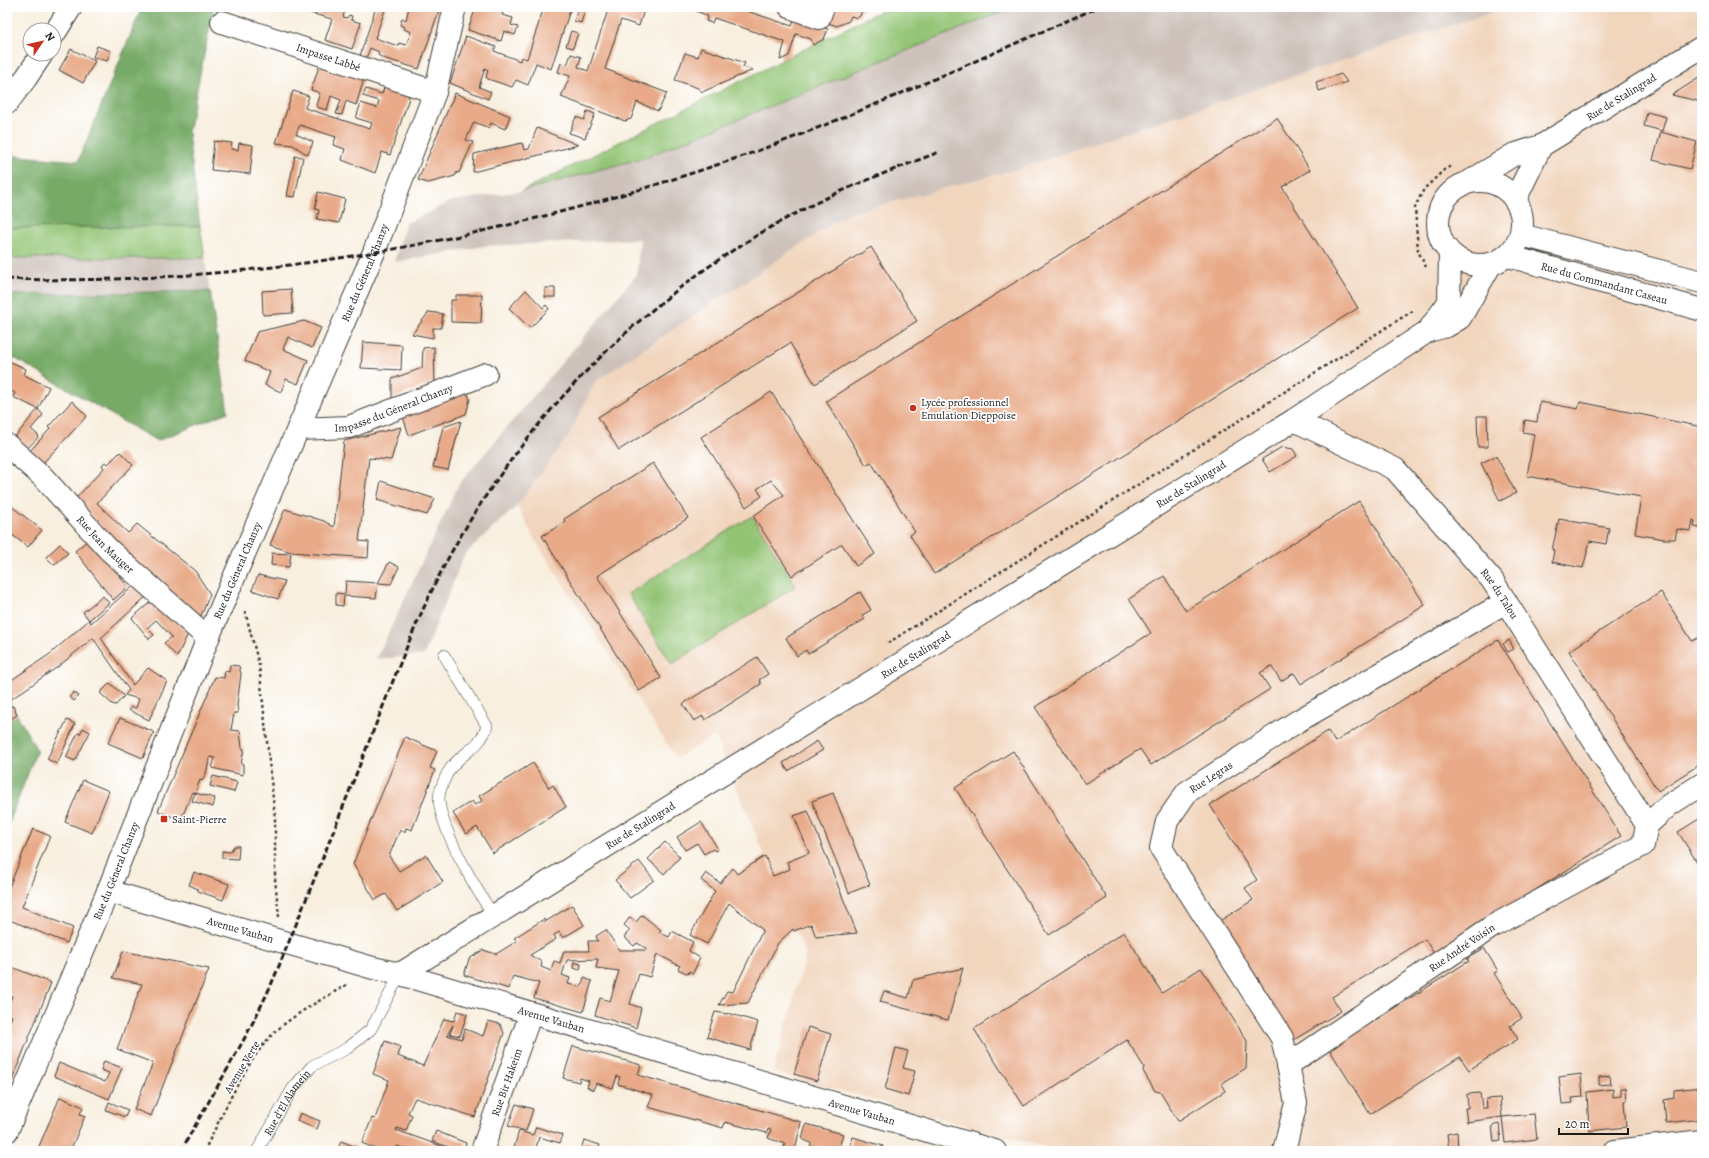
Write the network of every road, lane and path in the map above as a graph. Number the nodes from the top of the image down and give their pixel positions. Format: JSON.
{"nodes":[{"id":1,"x":71,"y":7,"type":"edge"},
{"id":2,"x":455,"y":7,"type":"edge"},
{"id":3,"x":790,"y":7,"type":"edge"},
{"id":4,"x":821,"y":12,"type":"edge"},
{"id":5,"x":62,"y":22,"type":"edge"},
{"id":6,"x":222,"y":22,"type":"dead end"},
{"id":7,"x":1702,"y":47,"type":"edge"},
{"id":8,"x":36,"y":62,"type":"edge"},
{"id":9,"x":435,"y":92,"type":"junction"},
{"id":10,"x":8,"y":102,"type":"edge"},
{"id":11,"x":1541,"y":146,"type":"junction"},
{"id":12,"x":1458,"y":163,"type":"dead end"},
{"id":13,"x":1469,"y":182,"type":"junction"},
{"id":14,"x":1515,"y":200,"type":"junction"},
{"id":15,"x":1521,"y":235,"type":"junction"},
{"id":16,"x":1450,"y":253,"type":"junction"},
{"id":17,"x":1500,"y":260,"type":"junction"},
{"id":18,"x":1427,"y":269,"type":"dead end"},
{"id":19,"x":1702,"y":282,"type":"edge"},
{"id":20,"x":1416,"y":309,"type":"dead end"},
{"id":21,"x":1702,"y":310,"type":"edge"},
{"id":22,"x":1428,"y":330,"type":"junction"},
{"id":23,"x":486,"y":374,"type":"dead end"},
{"id":24,"x":1294,"y":420,"type":"junction"},
{"id":25,"x":298,"y":429,"type":"junction"},
{"id":26,"x":7,"y":445,"type":"edge"},
{"id":27,"x":227,"y":596,"type":"junction"},
{"id":28,"x":1506,"y":602,"type":"junction"},
{"id":29,"x":208,"y":638,"type":"junction"},
{"id":30,"x":885,"y":644,"type":"dead end"},
{"id":31,"x":444,"y":655,"type":"dead end"},
{"id":32,"x":1702,"y":784,"type":"edge"},
{"id":33,"x":1647,"y":825,"type":"junction"},
{"id":34,"x":108,"y":891,"type":"junction"},
{"id":35,"x":494,"y":916,"type":"junction"},
{"id":36,"x":281,"y":942,"type":"junction"},
{"id":37,"x":373,"y":968,"type":"junction"},
{"id":38,"x":400,"y":974,"type":"junction"},
{"id":39,"x":531,"y":1013,"type":"junction"},
{"id":40,"x":1288,"y":1065,"type":"junction"},
{"id":41,"x":7,"y":1131,"type":"edge"},
{"id":42,"x":1702,"y":1141,"type":"edge"},
{"id":43,"x":204,"y":1151,"type":"edge"},
{"id":44,"x":257,"y":1151,"type":"edge"},
{"id":45,"x":482,"y":1151,"type":"edge"},
{"id":46,"x":995,"y":1151,"type":"edge"},
{"id":47,"x":1284,"y":1151,"type":"edge"},
{"id":48,"x":1615,"y":1151,"type":"edge"}],
"edges":[{"from":1,"to":5,"type":"street"},
{"from":2,"to":9,"type":"street","name":"Rue du Géneral Chanzy"},
{"from":3,"to":4,"type":"street"},
{"from":6,"to":9,"type":"street","name":"Impasse Labbé"},
{"from":7,"to":11,"type":"street","name":"Rue de Stalingrad"},
{"from":8,"to":10,"type":"street"},
{"from":9,"to":25,"type":"street","name":"Rue du Géneral Chanzy"},
{"from":11,"to":13,"type":"street","name":"Rue de Stalingrad"},
{"from":11,"to":14,"type":"street"},
{"from":12,"to":18,"type":"path"},
{"from":13,"to":14,"type":"street"},
{"from":13,"to":16,"type":"street"},
{"from":14,"to":15,"type":"street"},
{"from":15,"to":17,"type":"street"},
{"from":15,"to":19,"type":"street"},
{"from":16,"to":17,"type":"street"},
{"from":16,"to":22,"type":"street","name":"Rue de Stalingrad"},
{"from":17,"to":21,"type":"street","name":"Rue du Commandant Caseau"},
{"from":17,"to":22,"type":"street","name":"Rue de Stalingrad"},
{"from":20,"to":30,"type":"path"},
{"from":22,"to":24,"type":"street","name":"Rue de Stalingrad"},
{"from":23,"to":25,"type":"street","name":"Impasse du Géneral Chanzy"},
{"from":24,"to":28,"type":"street","name":"Rue du Talou"},
{"from":24,"to":35,"type":"street","name":"Rue de Stalingrad"},
{"from":25,"to":27,"type":"street","name":"Rue du Géneral Chanzy"},
{"from":26,"to":29,"type":"street","name":"Rue Jean Mauger"},
{"from":27,"to":29,"type":"street","name":"Rue du Géneral Chanzy"},
{"from":27,"to":36,"type":"path"},
{"from":28,"to":33,"type":"street","name":"Rue du Talou"},
{"from":28,"to":40,"type":"street","name":"Rue Legras"},
{"from":29,"to":34,"type":"street","name":"Rue du Géneral Chanzy"},
{"from":31,"to":35,"type":"lane"},
{"from":32,"to":33,"type":"street"},
{"from":33,"to":40,"type":"street","name":"Rue André Voisin"},
{"from":34,"to":36,"type":"street","name":"Avenue Vauban"},
{"from":34,"to":41,"type":"street","name":"Rue du Géneral Chanzy"},
{"from":35,"to":38,"type":"street","name":"Rue de Stalingrad"},
{"from":36,"to":37,"type":"street","name":"Avenue Vauban"},
{"from":37,"to":38,"type":"street","name":"Avenue Vauban"},
{"from":37,"to":43,"type":"path","name":"Avenue Verte"},
{"from":38,"to":39,"type":"street","name":"Avenue Vauban"},
{"from":38,"to":44,"type":"lane","name":"Rue d'El Alamein"},
{"from":39,"to":45,"type":"street","name":"Rue Bir Hakeim"},
{"from":39,"to":46,"type":"street","name":"Avenue Vauban"},
{"from":40,"to":47,"type":"street"},
{"from":42,"to":48,"type":"street"}]}
